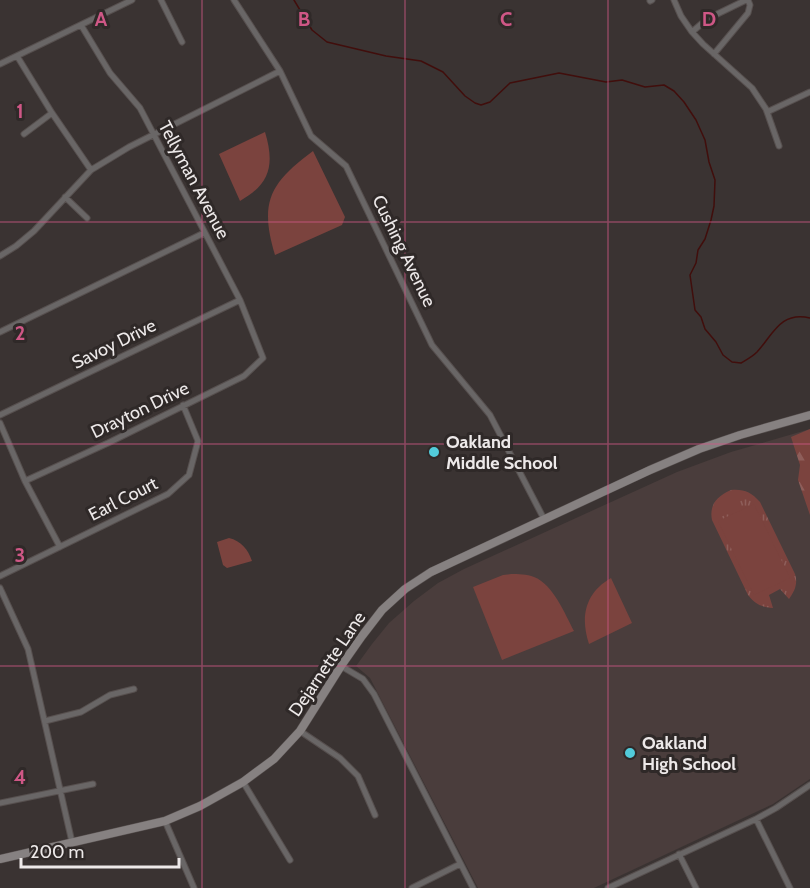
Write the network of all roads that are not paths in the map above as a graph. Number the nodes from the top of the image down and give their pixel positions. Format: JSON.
{"nodes":[{"id":1,"x":132,"y":0,"type":"edge"},
{"id":2,"x":161,"y":0,"type":"edge"},
{"id":3,"x":234,"y":0,"type":"edge"},
{"id":4,"x":674,"y":0,"type":"edge"},
{"id":5,"x":747,"y":0,"type":"edge"},
{"id":6,"x":81,"y":25,"type":"junction"},
{"id":7,"x":692,"y":32,"type":"junction"},
{"id":8,"x":182,"y":42,"type":"dead end"},
{"id":9,"x":714,"y":54,"type":"junction"},
{"id":10,"x":17,"y":56,"type":"junction"},
{"id":11,"x":0,"y":64,"type":"edge"},
{"id":12,"x":280,"y":71,"type":"junction"},
{"id":13,"x":810,"y":92,"type":"edge"},
{"id":14,"x":767,"y":112,"type":"junction"},
{"id":15,"x":52,"y":113,"type":"junction"},
{"id":16,"x":24,"y":134,"type":"dead end"},
{"id":17,"x":154,"y":135,"type":"junction"},
{"id":18,"x":779,"y":146,"type":"dead end"},
{"id":19,"x":91,"y":170,"type":"junction"},
{"id":20,"x":65,"y":197,"type":"junction"},
{"id":21,"x":87,"y":218,"type":"dead end"},
{"id":22,"x":204,"y":233,"type":"junction"},
{"id":23,"x":0,"y":256,"type":"edge"},
{"id":24,"x":240,"y":300,"type":"junction"},
{"id":25,"x":0,"y":332,"type":"edge"},
{"id":26,"x":263,"y":358,"type":"joint"},
{"id":27,"x":183,"y":405,"type":"junction"},
{"id":28,"x":0,"y":415,"type":"edge"},
{"id":29,"x":810,"y":416,"type":"edge"},
{"id":30,"x":0,"y":423,"type":"edge"},
{"id":31,"x":25,"y":481,"type":"junction"},
{"id":32,"x":544,"y":519,"type":"junction"},
{"id":33,"x":60,"y":547,"type":"junction"},
{"id":34,"x":0,"y":576,"type":"edge"},
{"id":35,"x":0,"y":588,"type":"edge"},
{"id":36,"x":341,"y":666,"type":"junction"},
{"id":37,"x":134,"y":689,"type":"dead end"},
{"id":38,"x":45,"y":721,"type":"junction"},
{"id":39,"x":300,"y":731,"type":"junction"},
{"id":40,"x":243,"y":782,"type":"junction"},
{"id":41,"x":93,"y":784,"type":"dead end"},
{"id":42,"x":810,"y":785,"type":"edge"},
{"id":43,"x":61,"y":790,"type":"junction"},
{"id":44,"x":0,"y":803,"type":"edge"},
{"id":45,"x":375,"y":815,"type":"dead end"},
{"id":46,"x":756,"y":819,"type":"junction"},
{"id":47,"x":165,"y":821,"type":"junction"},
{"id":48,"x":72,"y":842,"type":"junction"},
{"id":49,"x":679,"y":854,"type":"junction"},
{"id":50,"x":0,"y":859,"type":"edge"},
{"id":51,"x":290,"y":860,"type":"dead end"},
{"id":52,"x":460,"y":864,"type":"junction"},
{"id":53,"x":194,"y":888,"type":"edge"},
{"id":54,"x":412,"y":888,"type":"edge"},
{"id":55,"x":473,"y":888,"type":"edge"},
{"id":56,"x":608,"y":888,"type":"edge"},
{"id":57,"x":696,"y":888,"type":"edge"},
{"id":58,"x":790,"y":888,"type":"edge"}],
"edges":[{"from":1,"to":6,"type":"street"},
{"from":2,"to":8,"type":"street"},
{"from":3,"to":12,"type":"street","name":"Cushing Avenue"},
{"from":4,"to":7,"type":"street"},
{"from":5,"to":7,"type":"street"},
{"from":5,"to":9,"type":"street"},
{"from":6,"to":10,"type":"street"},
{"from":6,"to":17,"type":"street","name":"Tellyman Avenue"},
{"from":7,"to":9,"type":"street"},
{"from":9,"to":14,"type":"street"},
{"from":10,"to":11,"type":"street"},
{"from":10,"to":15,"type":"street"},
{"from":12,"to":17,"type":"street"},
{"from":12,"to":32,"type":"street","name":"Cushing Avenue"},
{"from":13,"to":14,"type":"street"},
{"from":14,"to":18,"type":"street"},
{"from":15,"to":16,"type":"street"},
{"from":15,"to":19,"type":"street"},
{"from":17,"to":19,"type":"street"},
{"from":17,"to":22,"type":"street","name":"Tellyman Avenue"},
{"from":19,"to":20,"type":"street"},
{"from":20,"to":21,"type":"street"},
{"from":20,"to":23,"type":"street"},
{"from":22,"to":24,"type":"street","name":"Tellyman Avenue"},
{"from":22,"to":25,"type":"street"},
{"from":24,"to":26,"type":"street","name":"Tellyman Avenue"},
{"from":24,"to":28,"type":"street","name":"Savoy Drive"},
{"from":26,"to":27,"type":"street","name":"Drayton Drive"},
{"from":27,"to":31,"type":"street","name":"Drayton Drive"},
{"from":27,"to":33,"type":"street","name":"Earl Court"},
{"from":29,"to":32,"type":"main road","name":"Dejarnette Lane"},
{"from":30,"to":31,"type":"street"},
{"from":31,"to":33,"type":"street"},
{"from":32,"to":36,"type":"main road","name":"Dejarnette Lane"},
{"from":33,"to":34,"type":"street","name":"Earl Court"},
{"from":35,"to":38,"type":"street"},
{"from":36,"to":39,"type":"main road","name":"Dejarnette Lane"},
{"from":36,"to":52,"type":"street"},
{"from":37,"to":38,"type":"street"},
{"from":38,"to":43,"type":"street"},
{"from":39,"to":40,"type":"main road","name":"Dejarnette Lane"},
{"from":39,"to":45,"type":"street"},
{"from":40,"to":47,"type":"main road","name":"Dejarnette Lane"},
{"from":40,"to":51,"type":"street"},
{"from":41,"to":43,"type":"street"},
{"from":42,"to":46,"type":"street"},
{"from":43,"to":44,"type":"street"},
{"from":43,"to":48,"type":"street"},
{"from":46,"to":49,"type":"street"},
{"from":46,"to":58,"type":"street"},
{"from":47,"to":48,"type":"main road","name":"Dejarnette Lane"},
{"from":47,"to":53,"type":"street"},
{"from":48,"to":50,"type":"main road","name":"Dejarnette Lane"},
{"from":49,"to":56,"type":"street"},
{"from":49,"to":57,"type":"street"},
{"from":52,"to":54,"type":"street"},
{"from":52,"to":55,"type":"street"}]}
